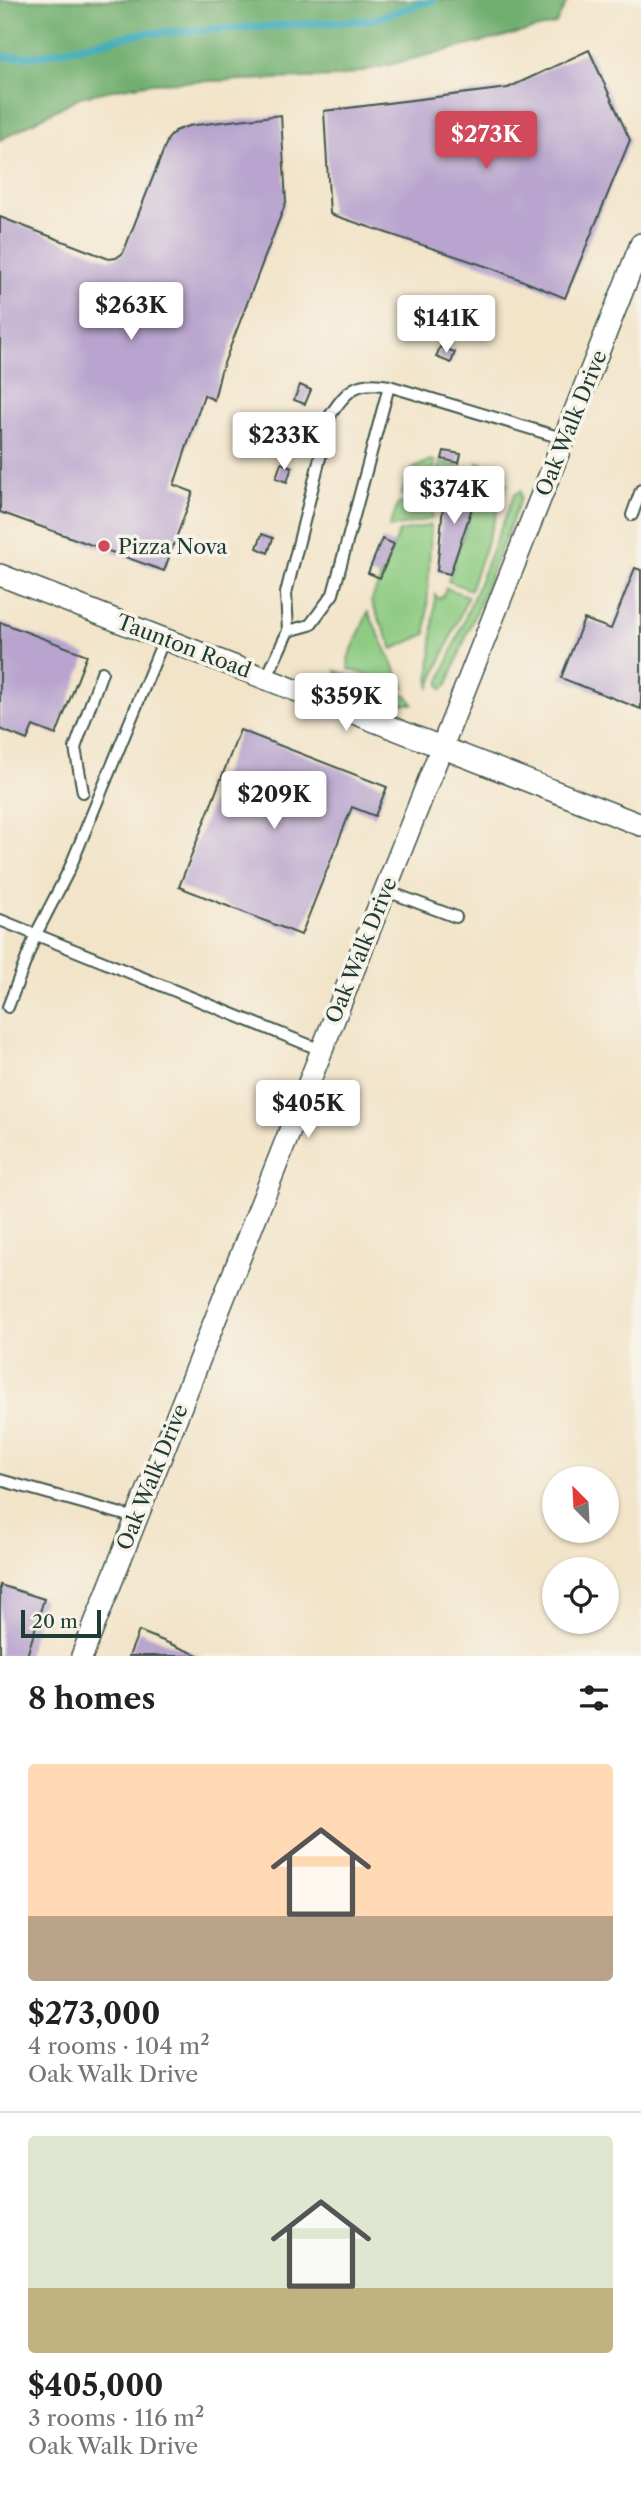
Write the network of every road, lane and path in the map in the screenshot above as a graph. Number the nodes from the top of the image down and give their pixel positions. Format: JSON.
{"nodes":[{"id":1,"x":641,"y":244,"type":"edge"},
{"id":2,"x":389,"y":386,"type":"junction"},
{"id":3,"x":565,"y":439,"type":"junction"},
{"id":4,"x":641,"y":489,"type":"edge"},
{"id":5,"x":632,"y":514,"type":"dead end"},
{"id":6,"x":0,"y":575,"type":"edge"},
{"id":7,"x":288,"y":631,"type":"junction"},
{"id":8,"x":164,"y":639,"type":"junction"},
{"id":9,"x":102,"y":672,"type":"dead end"},
{"id":10,"x":266,"y":679,"type":"junction"},
{"id":11,"x":441,"y":747,"type":"junction"},
{"id":12,"x":83,"y":792,"type":"dead end"},
{"id":13,"x":641,"y":825,"type":"edge"},
{"id":14,"x":384,"y":890,"type":"junction"},
{"id":15,"x":456,"y":917,"type":"dead end"},
{"id":16,"x":0,"y":920,"type":"edge"},
{"id":17,"x":36,"y":934,"type":"junction"},
{"id":18,"x":8,"y":1007,"type":"dead end"},
{"id":19,"x":321,"y":1050,"type":"junction"},
{"id":20,"x":0,"y":1480,"type":"edge"},
{"id":21,"x":136,"y":1518,"type":"junction"},
{"id":22,"x":82,"y":1656,"type":"edge"}],
"edges":[{"from":1,"to":3,"type":"street","name":"Oak Walk Drive"},
{"from":2,"to":3,"type":"lane"},
{"from":2,"to":7,"type":"lane"},
{"from":2,"to":7,"type":"lane"},
{"from":3,"to":11,"type":"street","name":"Oak Walk Drive"},
{"from":4,"to":5,"type":"lane"},
{"from":6,"to":8,"type":"street","name":"Taunton Road"},
{"from":7,"to":10,"type":"lane"},
{"from":8,"to":10,"type":"street","name":"Taunton Road"},
{"from":8,"to":17,"type":"lane"},
{"from":9,"to":12,"type":"lane"},
{"from":10,"to":11,"type":"street","name":"Taunton Road"},
{"from":11,"to":13,"type":"street","name":"Taunton Road"},
{"from":11,"to":14,"type":"street","name":"Oak Walk Drive"},
{"from":14,"to":15,"type":"lane"},
{"from":14,"to":19,"type":"street","name":"Oak Walk Drive"},
{"from":16,"to":17,"type":"lane"},
{"from":17,"to":18,"type":"lane"},
{"from":17,"to":19,"type":"lane"},
{"from":19,"to":21,"type":"street","name":"Oak Walk Drive"},
{"from":20,"to":21,"type":"lane"},
{"from":21,"to":22,"type":"street","name":"Oak Walk Drive"}]}
